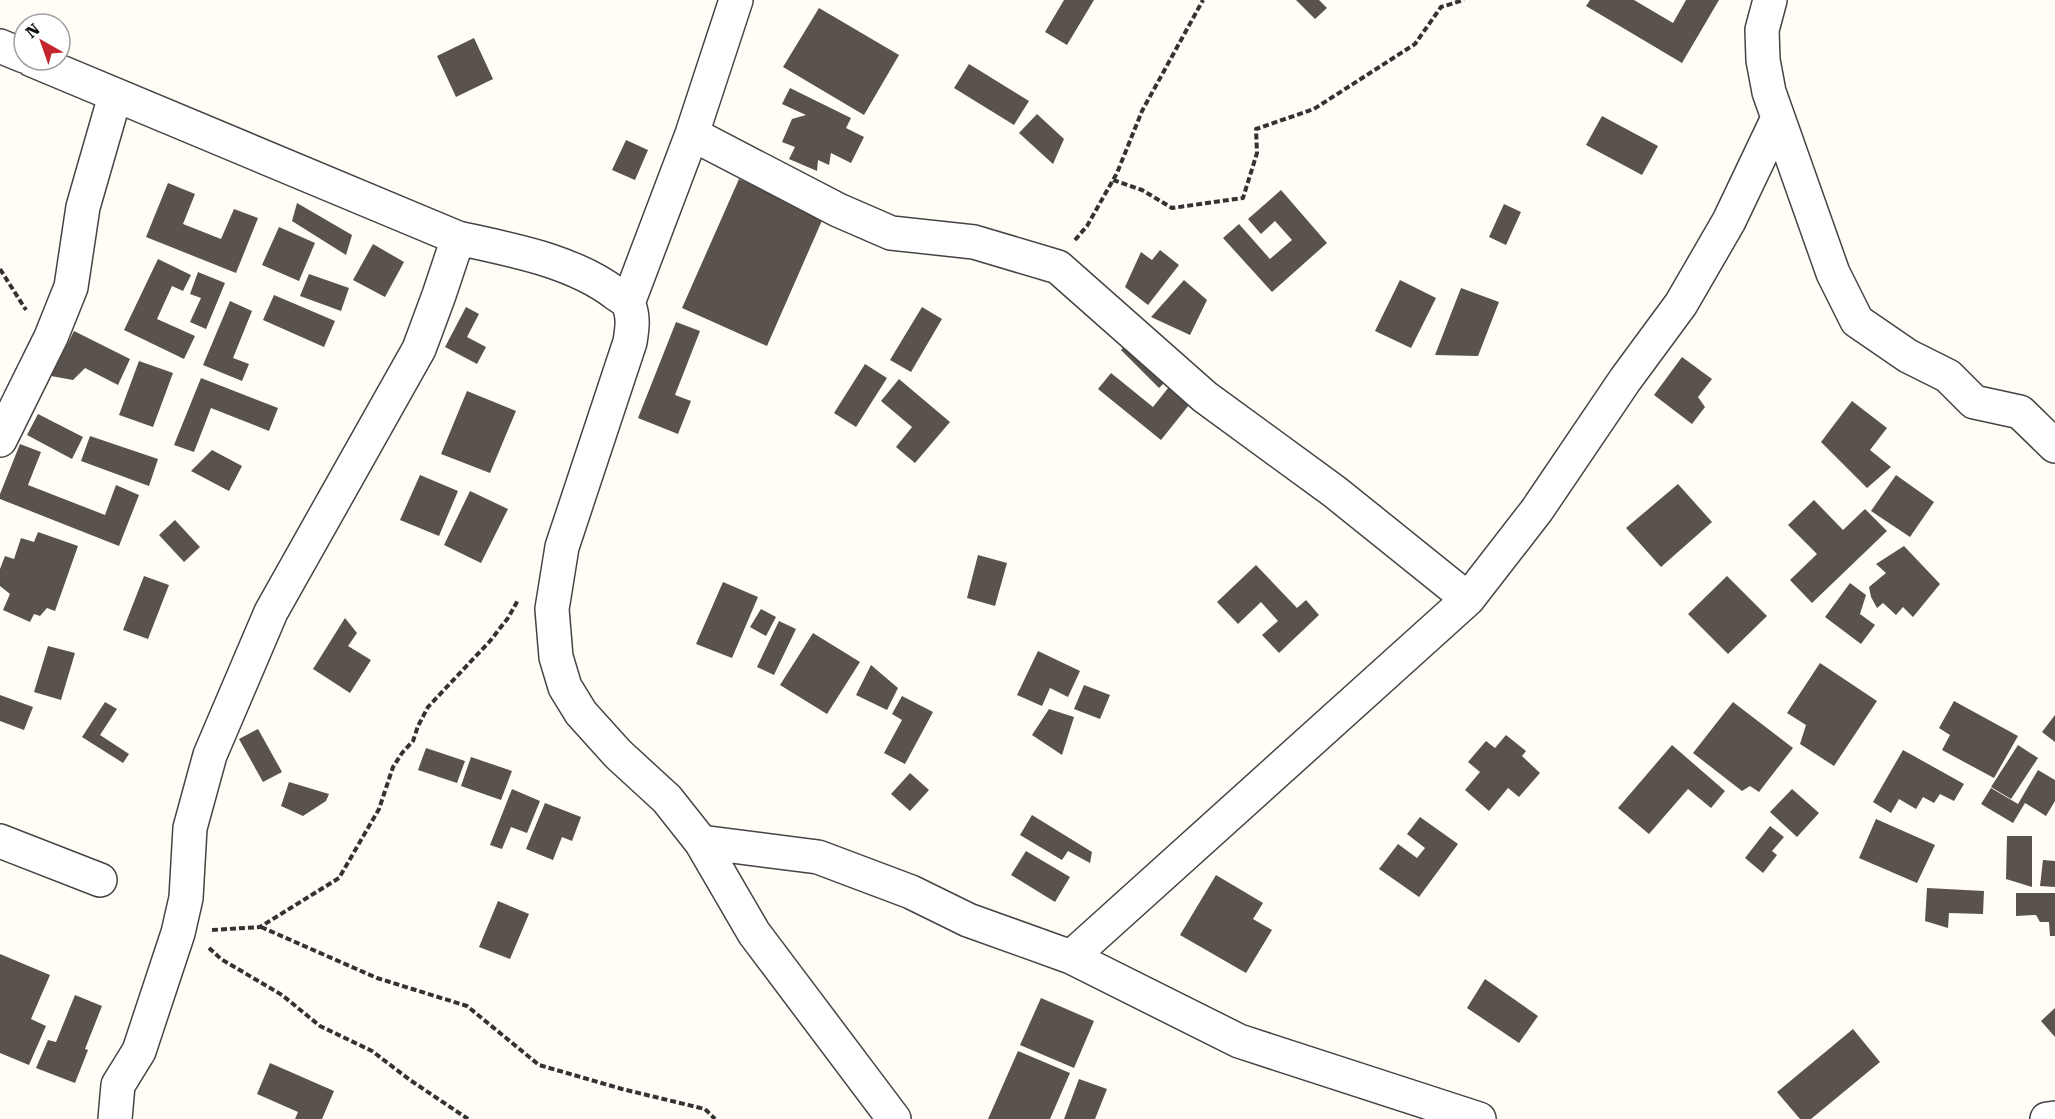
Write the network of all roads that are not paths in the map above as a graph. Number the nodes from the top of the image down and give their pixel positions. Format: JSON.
{"nodes":[{"id":1,"x":736,"y":0,"type":"edge"},
{"id":2,"x":1770,"y":0,"type":"edge"},
{"id":3,"x":60,"y":72,"type":"edge"},
{"id":4,"x":115,"y":96,"type":"junction"},
{"id":5,"x":1778,"y":118,"type":"junction"},
{"id":6,"x":692,"y":134,"type":"junction"},
{"id":7,"x":458,"y":238,"type":"junction"},
{"id":8,"x":628,"y":303,"type":"junction"},
{"id":9,"x":0,"y":440,"type":"edge"},
{"id":10,"x":2055,"y":446,"type":"edge"},
{"id":11,"x":1468,"y":599,"type":"junction"},
{"id":12,"x":0,"y":841,"type":"edge"},
{"id":13,"x":701,"y":842,"type":"junction"},
{"id":14,"x":100,"y":880,"type":"dead end"},
{"id":15,"x":1071,"y":957,"type":"junction"},
{"id":16,"x":888,"y":1116,"type":"edge"},
{"id":17,"x":2055,"y":1118,"type":"edge"},
{"id":18,"x":115,"y":1119,"type":"edge"},
{"id":19,"x":1479,"y":1119,"type":"edge"},
{"id":20,"x":2047,"y":1119,"type":"edge"}],
"edges":[{"from":1,"to":6,"type":"street"},
{"from":2,"to":5,"type":"street"},
{"from":3,"to":4,"type":"street"},
{"from":4,"to":7,"type":"street"},
{"from":4,"to":9,"type":"street"},
{"from":5,"to":10,"type":"street"},
{"from":5,"to":11,"type":"street"},
{"from":6,"to":8,"type":"street"},
{"from":6,"to":11,"type":"street"},
{"from":7,"to":8,"type":"street"},
{"from":7,"to":18,"type":"street"},
{"from":8,"to":13,"type":"street"},
{"from":11,"to":15,"type":"street"},
{"from":12,"to":14,"type":"street"},
{"from":13,"to":15,"type":"street"},
{"from":13,"to":16,"type":"street"},
{"from":15,"to":19,"type":"street"},
{"from":17,"to":20,"type":"street"}]}
